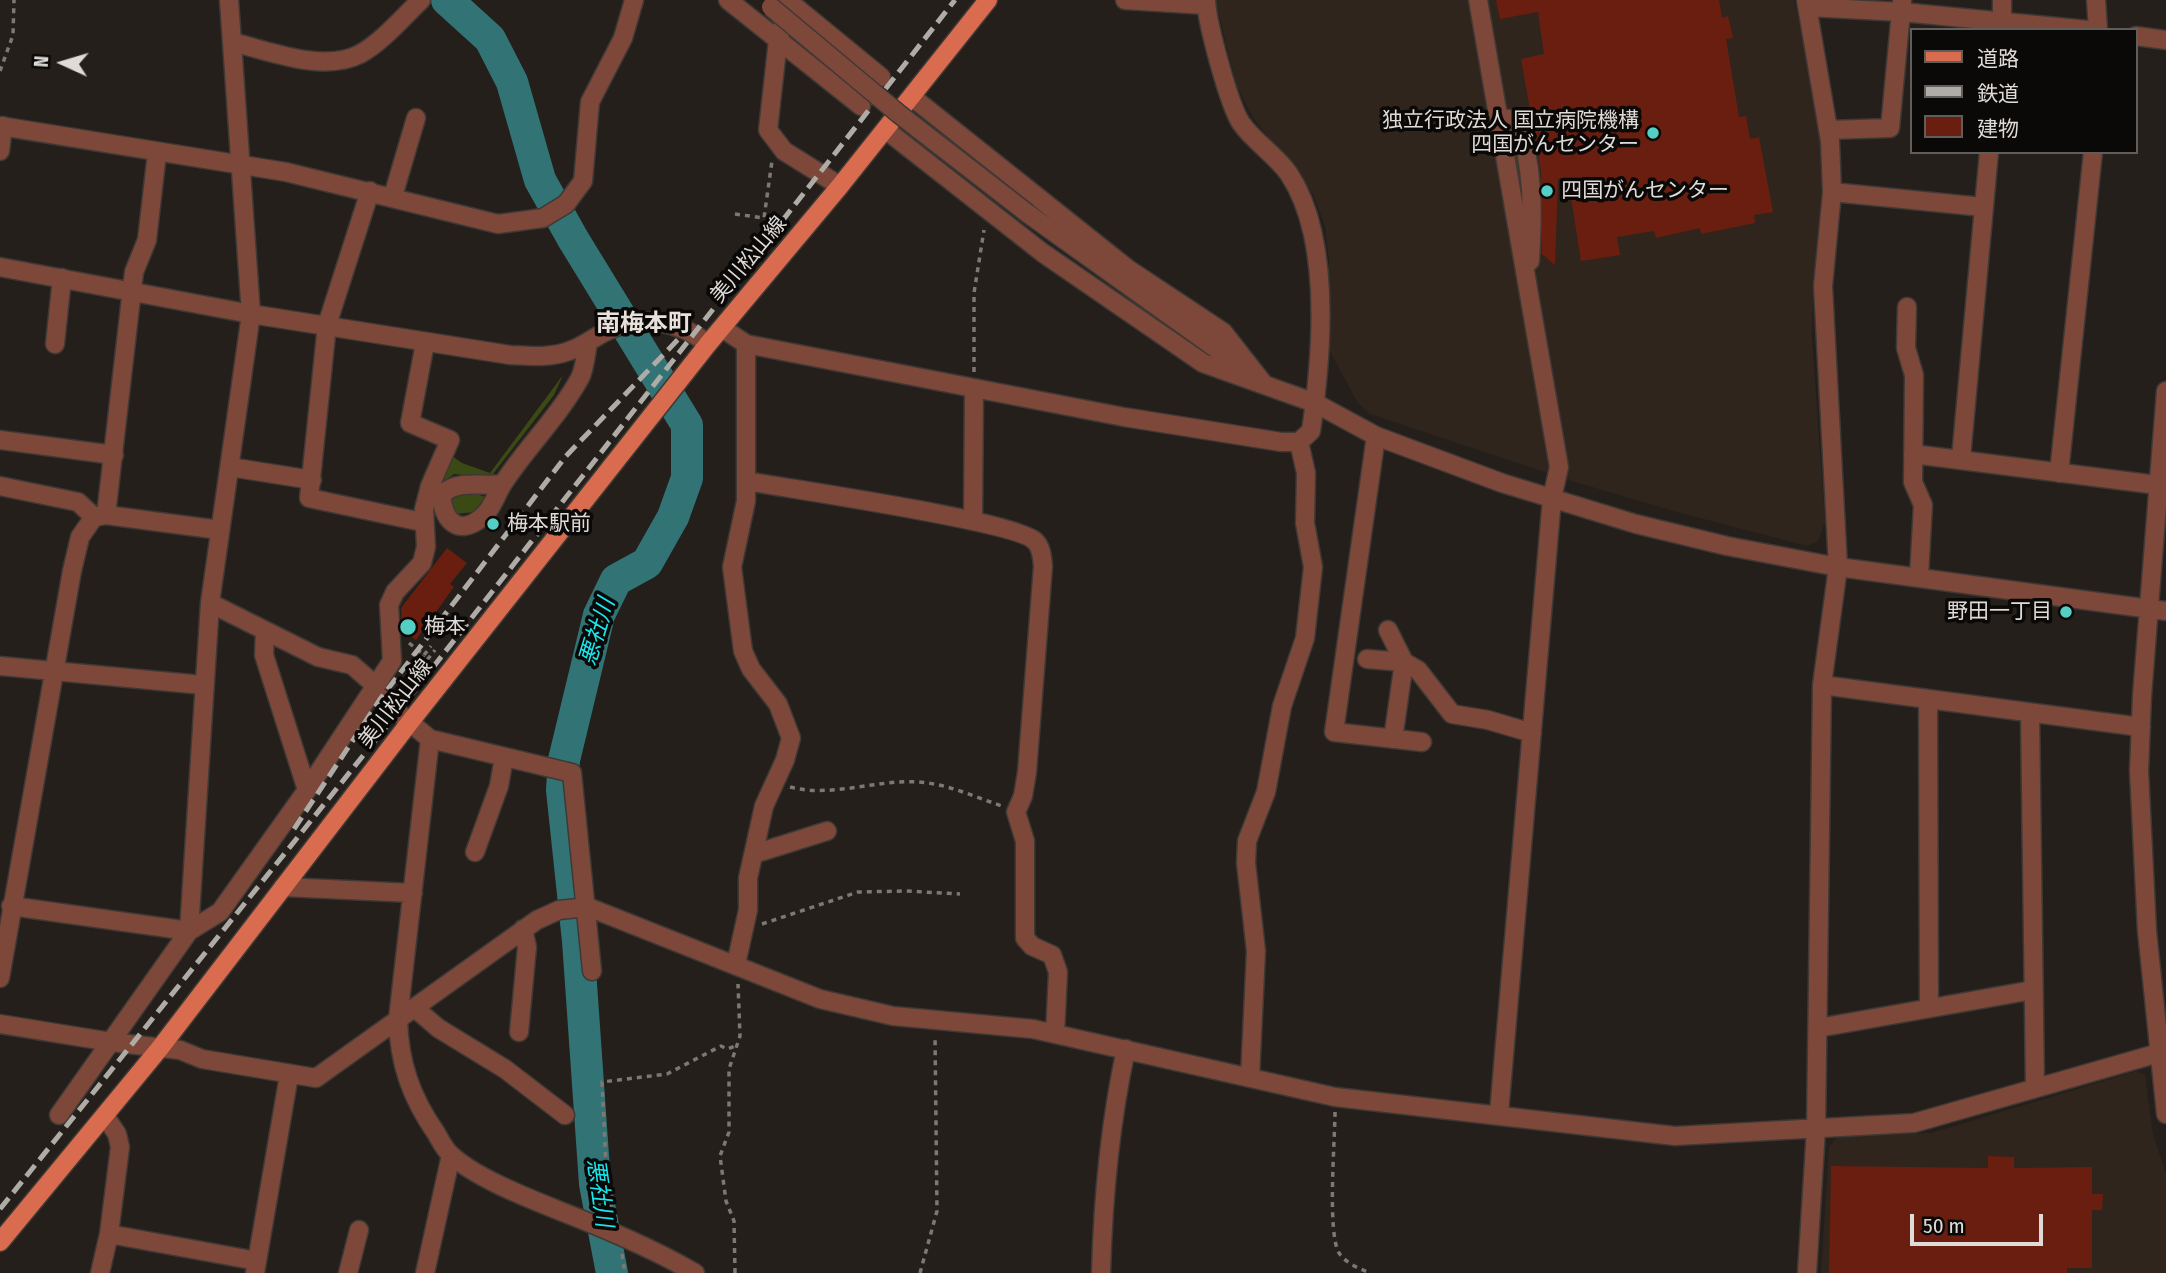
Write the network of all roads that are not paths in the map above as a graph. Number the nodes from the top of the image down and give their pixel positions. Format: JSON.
{"nodes":[{"id":1,"x":229,"y":0,"type":"edge"},
{"id":2,"x":421,"y":0,"type":"edge"},
{"id":3,"x":634,"y":0,"type":"edge"},
{"id":4,"x":728,"y":0,"type":"edge"},
{"id":5,"x":988,"y":0,"type":"edge"},
{"id":6,"x":1125,"y":0,"type":"edge"},
{"id":7,"x":1478,"y":0,"type":"edge"},
{"id":8,"x":2002,"y":0,"type":"edge"},
{"id":9,"x":2095,"y":0,"type":"edge"},
{"id":10,"x":780,"y":2,"type":"edge"},
{"id":11,"x":1206,"y":2,"type":"edge"},
{"id":12,"x":1807,"y":4,"type":"edge"},
{"id":13,"x":1902,"y":6,"type":"edge"},
{"id":14,"x":2003,"y":25,"type":"edge"},
{"id":15,"x":2054,"y":28,"type":"edge"},
{"id":16,"x":2098,"y":28,"type":"edge"},
{"id":17,"x":2138,"y":36,"type":"edge"},
{"id":18,"x":778,"y":40,"type":"junction"},
{"id":19,"x":2166,"y":40,"type":"edge"},
{"id":20,"x":232,"y":42,"type":"junction"},
{"id":21,"x":845,"y":47,"type":"junction"},
{"id":22,"x":822,"y":75,"type":"junction"},
{"id":23,"x":881,"y":77,"type":"dead end"},
{"id":24,"x":912,"y":97,"type":"junction"},
{"id":25,"x":861,"y":106,"type":"dead end"},
{"id":26,"x":416,"y":118,"type":"dead end"},
{"id":27,"x":1,"y":126,"type":"edge"},
{"id":28,"x":886,"y":130,"type":"junction"},
{"id":29,"x":1829,"y":130,"type":"junction"},
{"id":30,"x":0,"y":151,"type":"edge"},
{"id":31,"x":158,"y":153,"type":"junction"},
{"id":32,"x":1989,"y":154,"type":"edge"},
{"id":33,"x":2093,"y":154,"type":"edge"},
{"id":34,"x":240,"y":166,"type":"junction"},
{"id":35,"x":840,"y":186,"type":"junction"},
{"id":36,"x":370,"y":191,"type":"junction"},
{"id":37,"x":1832,"y":192,"type":"junction"},
{"id":38,"x":393,"y":196,"type":"junction"},
{"id":39,"x":1983,"y":207,"type":"junction"},
{"id":40,"x":0,"y":267,"type":"edge"},
{"id":41,"x":62,"y":278,"type":"junction"},
{"id":42,"x":132,"y":293,"type":"junction"},
{"id":43,"x":1907,"y":307,"type":"dead end"},
{"id":44,"x":251,"y":314,"type":"junction"},
{"id":45,"x":327,"y":325,"type":"junction"},
{"id":46,"x":722,"y":328,"type":"junction"},
{"id":47,"x":588,"y":342,"type":"junction"},
{"id":48,"x":425,"y":343,"type":"junction"},
{"id":49,"x":55,"y":344,"type":"dead end"},
{"id":50,"x":746,"y":344,"type":"junction"},
{"id":51,"x":708,"y":345,"type":"junction"},
{"id":52,"x":1263,"y":383,"type":"junction"},
{"id":53,"x":974,"y":388,"type":"junction"},
{"id":54,"x":2166,"y":391,"type":"edge"},
{"id":55,"x":1315,"y":403,"type":"junction"},
{"id":56,"x":1376,"y":436,"type":"junction"},
{"id":57,"x":0,"y":440,"type":"edge"},
{"id":58,"x":1299,"y":442,"type":"junction"},
{"id":59,"x":1913,"y":454,"type":"junction"},
{"id":60,"x":114,"y":455,"type":"junction"},
{"id":61,"x":1961,"y":458,"type":"junction"},
{"id":62,"x":230,"y":467,"type":"junction"},
{"id":63,"x":2059,"y":473,"type":"junction"},
{"id":64,"x":312,"y":480,"type":"junction"},
{"id":65,"x":747,"y":481,"type":"junction"},
{"id":66,"x":502,"y":484,"type":"dead end"},
{"id":67,"x":2162,"y":485,"type":"edge"},
{"id":68,"x":0,"y":486,"type":"edge"},
{"id":69,"x":1552,"y":498,"type":"junction"},
{"id":70,"x":100,"y":516,"type":"junction"},
{"id":71,"x":973,"y":521,"type":"junction"},
{"id":72,"x":422,"y":522,"type":"junction"},
{"id":73,"x":220,"y":530,"type":"junction"},
{"id":74,"x":1838,"y":567,"type":"junction"},
{"id":75,"x":1919,"y":576,"type":"junction"},
{"id":76,"x":210,"y":603,"type":"junction"},
{"id":77,"x":2158,"y":611,"type":"edge"},
{"id":78,"x":1388,"y":630,"type":"dead end"},
{"id":79,"x":265,"y":631,"type":"junction"},
{"id":80,"x":1367,"y":659,"type":"dead end"},
{"id":81,"x":1404,"y":662,"type":"junction"},
{"id":82,"x":0,"y":666,"type":"edge"},
{"id":83,"x":52,"y":671,"type":"junction"},
{"id":84,"x":203,"y":685,"type":"junction"},
{"id":85,"x":1822,"y":685,"type":"junction"},
{"id":86,"x":374,"y":688,"type":"junction"},
{"id":87,"x":1928,"y":700,"type":"junction"},
{"id":88,"x":2030,"y":713,"type":"junction"},
{"id":89,"x":410,"y":722,"type":"junction"},
{"id":90,"x":2141,"y":727,"type":"junction"},
{"id":91,"x":1532,"y":733,"type":"junction"},
{"id":92,"x":430,"y":739,"type":"junction"},
{"id":93,"x":1393,"y":739,"type":"junction"},
{"id":94,"x":1422,"y":742,"type":"dead end"},
{"id":95,"x":504,"y":757,"type":"junction"},
{"id":96,"x":307,"y":790,"type":"junction"},
{"id":97,"x":827,"y":831,"type":"dead end"},
{"id":98,"x":475,"y":852,"type":"dead end"},
{"id":99,"x":754,"y":854,"type":"junction"},
{"id":100,"x":283,"y":887,"type":"junction"},
{"id":101,"x":413,"y":893,"type":"junction"},
{"id":102,"x":11,"y":906,"type":"junction"},
{"id":103,"x":585,"y":907,"type":"junction"},
{"id":104,"x":523,"y":929,"type":"junction"},
{"id":105,"x":189,"y":931,"type":"junction"},
{"id":106,"x":736,"y":964,"type":"junction"},
{"id":107,"x":592,"y":971,"type":"dead end"},
{"id":108,"x":0,"y":978,"type":"edge"},
{"id":109,"x":2033,"y":990,"type":"junction"},
{"id":110,"x":1930,"y":1008,"type":"junction"},
{"id":111,"x":416,"y":1009,"type":"junction"},
{"id":112,"x":398,"y":1020,"type":"junction"},
{"id":113,"x":0,"y":1024,"type":"edge"},
{"id":114,"x":1818,"y":1028,"type":"junction"},
{"id":115,"x":519,"y":1032,"type":"dead end"},
{"id":116,"x":1055,"y":1034,"type":"junction"},
{"id":117,"x":111,"y":1042,"type":"junction"},
{"id":118,"x":160,"y":1048,"type":"junction"},
{"id":119,"x":1126,"y":1049,"type":"junction"},
{"id":120,"x":2162,"y":1052,"type":"edge"},
{"id":121,"x":289,"y":1075,"type":"junction"},
{"id":122,"x":1250,"y":1077,"type":"junction"},
{"id":123,"x":2035,"y":1086,"type":"junction"},
{"id":124,"x":1499,"y":1114,"type":"junction"},
{"id":125,"x":2166,"y":1114,"type":"edge"},
{"id":126,"x":59,"y":1115,"type":"dead end"},
{"id":127,"x":565,"y":1115,"type":"dead end"},
{"id":128,"x":105,"y":1116,"type":"junction"},
{"id":129,"x":1816,"y":1129,"type":"junction"},
{"id":130,"x":451,"y":1155,"type":"junction"},
{"id":131,"x":359,"y":1230,"type":"dead end"},
{"id":132,"x":109,"y":1234,"type":"junction"},
{"id":133,"x":0,"y":1242,"type":"edge"},
{"id":134,"x":256,"y":1267,"type":"edge"},
{"id":135,"x":100,"y":1273,"type":"edge"},
{"id":136,"x":348,"y":1273,"type":"edge"},
{"id":137,"x":425,"y":1273,"type":"edge"},
{"id":138,"x":695,"y":1273,"type":"edge"},
{"id":139,"x":1101,"y":1273,"type":"edge"},
{"id":140,"x":1807,"y":1273,"type":"edge"}],
"edges":[{"from":1,"to":20,"type":"street"},
{"from":2,"to":20,"type":"street"},
{"from":3,"to":38,"type":"street"},
{"from":4,"to":18,"type":"street"},
{"from":5,"to":24,"type":"main road","name":"美川松山線"},
{"from":6,"to":11,"type":"street"},
{"from":7,"to":69,"type":"street"},
{"from":8,"to":14,"type":"street"},
{"from":9,"to":16,"type":"street"},
{"from":10,"to":18,"type":"street"},
{"from":10,"to":21,"type":"street"},
{"from":10,"to":52,"type":"street","bridge":true},
{"from":11,"to":55,"type":"street"},
{"from":12,"to":13,"type":"street"},
{"from":12,"to":29,"type":"street"},
{"from":13,"to":14,"type":"street"},
{"from":13,"to":29,"type":"street"},
{"from":14,"to":15,"type":"street"},
{"from":17,"to":19,"type":"street"},
{"from":18,"to":22,"type":"street"},
{"from":18,"to":35,"type":"street"},
{"from":20,"to":34,"type":"street"},
{"from":21,"to":22,"type":"street"},
{"from":21,"to":23,"type":"street"},
{"from":22,"to":25,"type":"street"},
{"from":24,"to":28,"type":"main road","name":"美川松山線"},
{"from":24,"to":52,"type":"street"},
{"from":26,"to":38,"type":"street"},
{"from":27,"to":30,"type":"street"},
{"from":27,"to":31,"type":"street"},
{"from":28,"to":35,"type":"main road","name":"美川松山線"},
{"from":28,"to":52,"type":"street"},
{"from":29,"to":37,"type":"street"},
{"from":31,"to":34,"type":"street"},
{"from":31,"to":42,"type":"street"},
{"from":32,"to":39,"type":"street"},
{"from":33,"to":63,"type":"street"},
{"from":34,"to":36,"type":"street"},
{"from":34,"to":44,"type":"street"},
{"from":35,"to":46,"type":"main road","name":"美川松山線"},
{"from":36,"to":38,"type":"street"},
{"from":36,"to":45,"type":"street"},
{"from":37,"to":39,"type":"street"},
{"from":37,"to":74,"type":"street"},
{"from":39,"to":61,"type":"street"},
{"from":40,"to":41,"type":"street"},
{"from":41,"to":42,"type":"street"},
{"from":41,"to":49,"type":"street"},
{"from":42,"to":44,"type":"street"},
{"from":42,"to":60,"type":"street"},
{"from":43,"to":59,"type":"street"},
{"from":44,"to":45,"type":"street"},
{"from":44,"to":62,"type":"street"},
{"from":45,"to":48,"type":"street"},
{"from":45,"to":64,"type":"street"},
{"from":46,"to":50,"type":"street"},
{"from":46,"to":51,"type":"main road","name":"美川松山線"},
{"from":47,"to":48,"type":"street"},
{"from":47,"to":51,"type":"street"},
{"from":47,"to":66,"type":"street"},
{"from":48,"to":72,"type":"street"},
{"from":50,"to":53,"type":"street"},
{"from":50,"to":65,"type":"street"},
{"from":51,"to":89,"type":"main road","name":"美川松山線"},
{"from":52,"to":55,"type":"street"},
{"from":53,"to":58,"type":"street"},
{"from":53,"to":71,"type":"street"},
{"from":54,"to":67,"type":"street"},
{"from":55,"to":56,"type":"street"},
{"from":55,"to":58,"type":"street"},
{"from":56,"to":69,"type":"street"},
{"from":56,"to":93,"type":"street"},
{"from":57,"to":60,"type":"street"},
{"from":58,"to":122,"type":"street"},
{"from":59,"to":61,"type":"street"},
{"from":59,"to":75,"type":"street"},
{"from":60,"to":70,"type":"street"},
{"from":61,"to":63,"type":"street"},
{"from":62,"to":64,"type":"street"},
{"from":62,"to":73,"type":"street"},
{"from":63,"to":67,"type":"street"},
{"from":64,"to":72,"type":"street"},
{"from":65,"to":71,"type":"street"},
{"from":65,"to":99,"type":"street"},
{"from":67,"to":77,"type":"street"},
{"from":68,"to":70,"type":"street"},
{"from":69,"to":74,"type":"street"},
{"from":69,"to":91,"type":"street"},
{"from":70,"to":73,"type":"street"},
{"from":70,"to":83,"type":"street"},
{"from":71,"to":116,"type":"street"},
{"from":72,"to":86,"type":"street"},
{"from":73,"to":76,"type":"street"},
{"from":74,"to":75,"type":"street"},
{"from":74,"to":85,"type":"street"},
{"from":75,"to":77,"type":"street"},
{"from":76,"to":79,"type":"street"},
{"from":76,"to":84,"type":"street"},
{"from":77,"to":90,"type":"street"},
{"from":78,"to":81,"type":"street"},
{"from":79,"to":86,"type":"street"},
{"from":79,"to":96,"type":"street"},
{"from":80,"to":81,"type":"street"},
{"from":81,"to":91,"type":"street"},
{"from":81,"to":93,"type":"street"},
{"from":82,"to":83,"type":"street"},
{"from":83,"to":84,"type":"street"},
{"from":83,"to":102,"type":"street"},
{"from":84,"to":105,"type":"street"},
{"from":85,"to":87,"type":"street"},
{"from":85,"to":114,"type":"street"},
{"from":86,"to":89,"type":"street"},
{"from":86,"to":96,"type":"street"},
{"from":87,"to":88,"type":"street"},
{"from":87,"to":110,"type":"street"},
{"from":88,"to":90,"type":"street"},
{"from":88,"to":109,"type":"street"},
{"from":89,"to":92,"type":"street"},
{"from":89,"to":100,"type":"main road","name":"美川松山線"},
{"from":90,"to":120,"type":"street"},
{"from":91,"to":124,"type":"street"},
{"from":92,"to":95,"type":"street"},
{"from":92,"to":101,"type":"street"},
{"from":93,"to":94,"type":"street"},
{"from":95,"to":98,"type":"street"},
{"from":95,"to":103,"type":"street"},
{"from":96,"to":105,"type":"street"},
{"from":97,"to":99,"type":"street"},
{"from":99,"to":106,"type":"street"},
{"from":100,"to":101,"type":"street"},
{"from":100,"to":118,"type":"main road","name":"美川松山線"},
{"from":101,"to":112,"type":"street"},
{"from":102,"to":105,"type":"street"},
{"from":102,"to":108,"type":"street"},
{"from":103,"to":104,"type":"street"},
{"from":103,"to":106,"type":"street"},
{"from":103,"to":107,"type":"street"},
{"from":104,"to":111,"type":"street"},
{"from":104,"to":115,"type":"street"},
{"from":105,"to":117,"type":"street"},
{"from":106,"to":116,"type":"street"},
{"from":109,"to":110,"type":"street"},
{"from":109,"to":123,"type":"street"},
{"from":110,"to":114,"type":"street"},
{"from":111,"to":112,"type":"street"},
{"from":111,"to":127,"type":"street"},
{"from":112,"to":121,"type":"street"},
{"from":112,"to":130,"type":"street"},
{"from":113,"to":117,"type":"street"},
{"from":114,"to":129,"type":"street"},
{"from":116,"to":119,"type":"street"},
{"from":117,"to":118,"type":"street"},
{"from":117,"to":126,"type":"street"},
{"from":118,"to":121,"type":"street"},
{"from":118,"to":128,"type":"main road","name":"美川松山線"},
{"from":119,"to":122,"type":"street"},
{"from":119,"to":139,"type":"street"},
{"from":120,"to":123,"type":"street"},
{"from":120,"to":125,"type":"street"},
{"from":121,"to":134,"type":"street"},
{"from":122,"to":124,"type":"street"},
{"from":123,"to":129,"type":"street"},
{"from":124,"to":129,"type":"street"},
{"from":128,"to":132,"type":"street"},
{"from":128,"to":133,"type":"main road","name":"美川松山線"},
{"from":129,"to":140,"type":"street"},
{"from":130,"to":137,"type":"street"},
{"from":130,"to":138,"type":"street"},
{"from":131,"to":136,"type":"street"},
{"from":132,"to":134,"type":"street"},
{"from":132,"to":135,"type":"street"}]}
